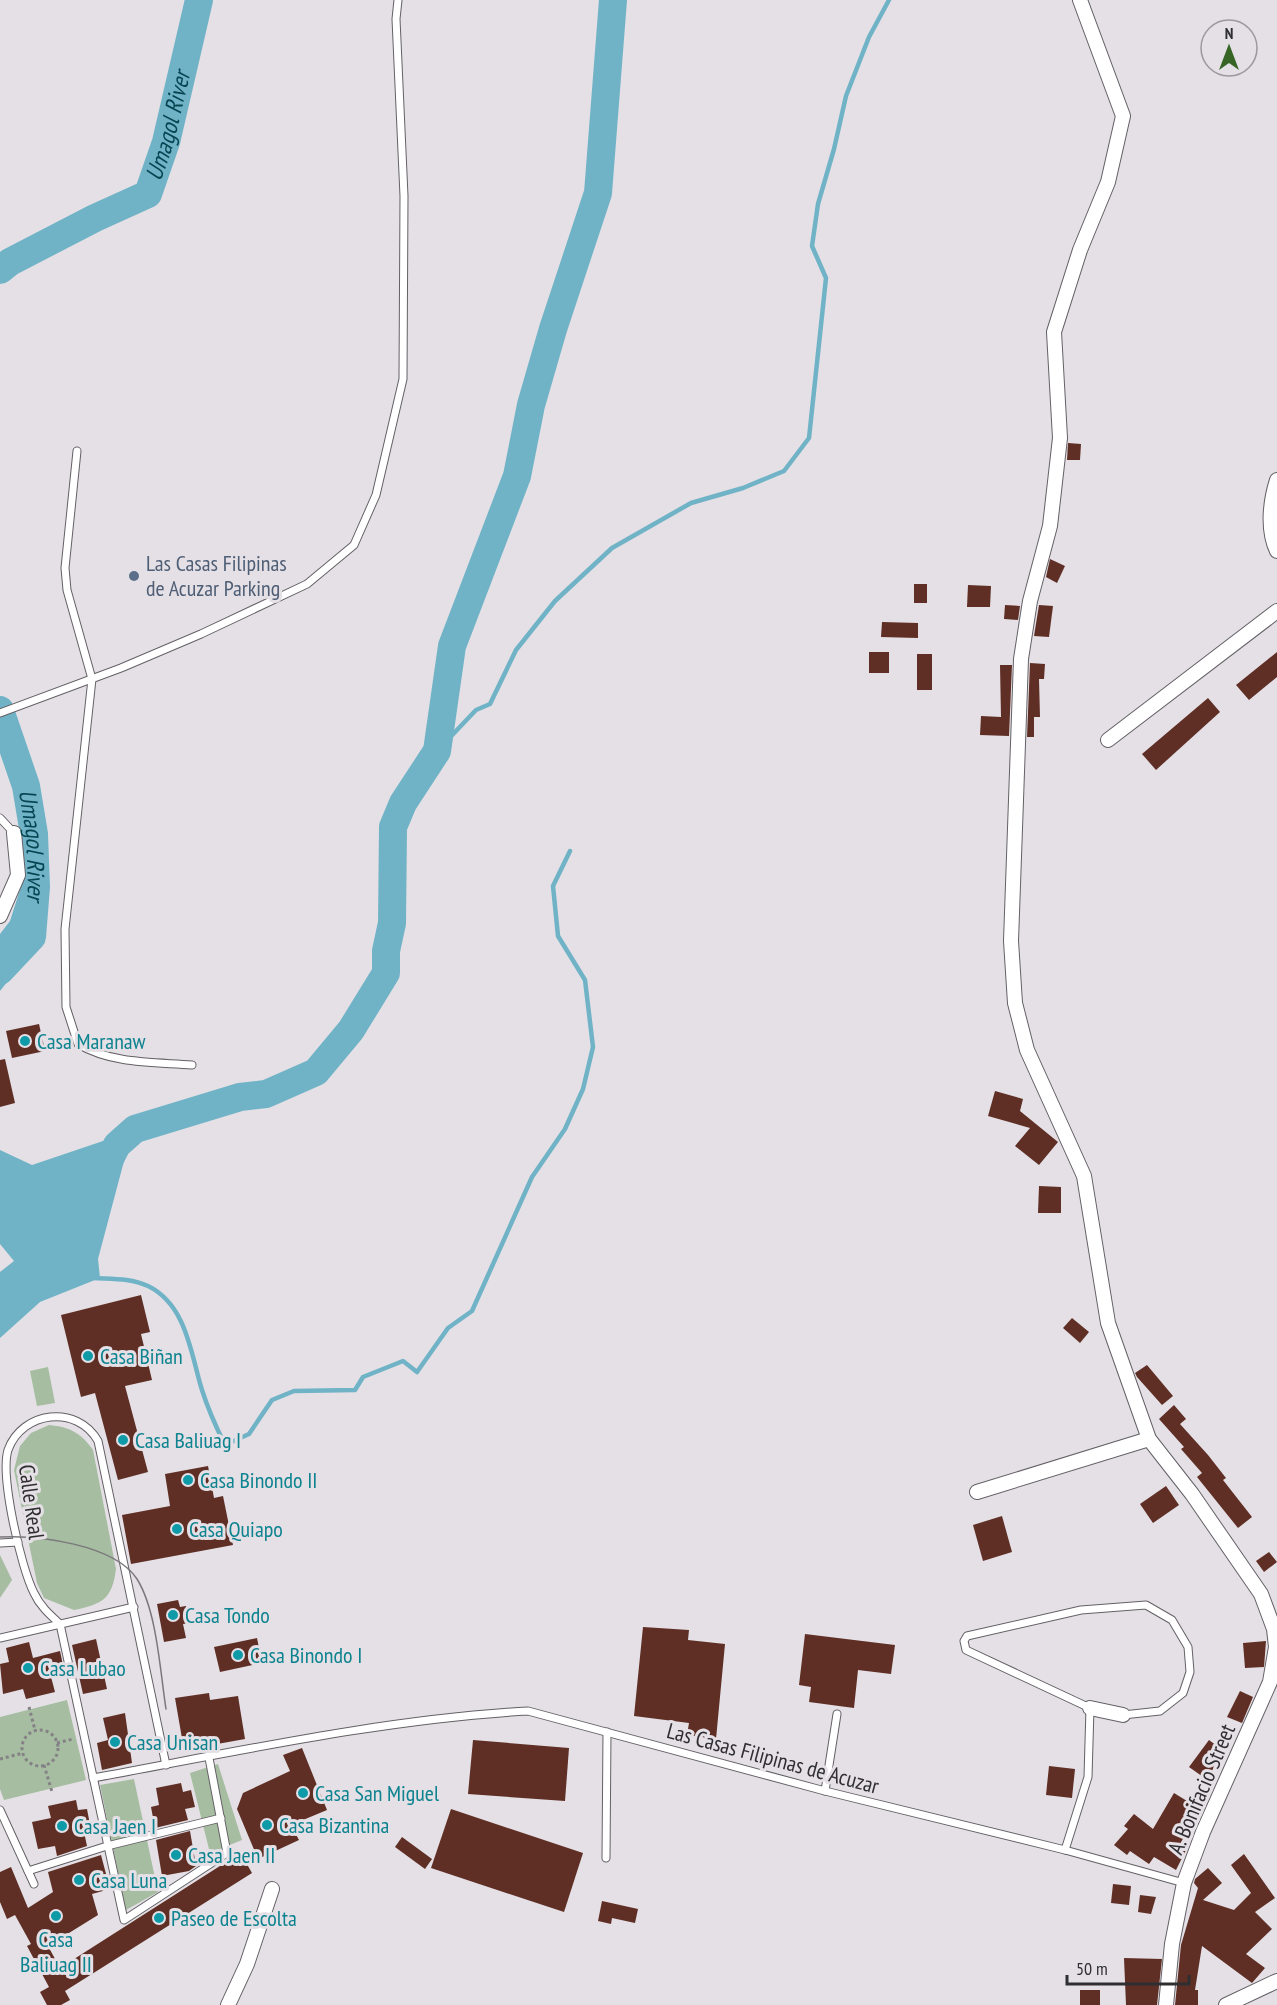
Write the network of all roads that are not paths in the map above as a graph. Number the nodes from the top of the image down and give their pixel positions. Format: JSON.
{"nodes":[{"id":1,"x":398,"y":0,"type":"edge"},
{"id":2,"x":1080,"y":0,"type":"edge"},
{"id":3,"x":77,"y":451,"type":"dead end"},
{"id":4,"x":1277,"y":480,"type":"edge"},
{"id":5,"x":1277,"y":551,"type":"edge"},
{"id":6,"x":1277,"y":611,"type":"edge"},
{"id":7,"x":92,"y":679,"type":"junction"},
{"id":8,"x":0,"y":712,"type":"edge"},
{"id":9,"x":1108,"y":740,"type":"dead end"},
{"id":10,"x":0,"y":818,"type":"edge"},
{"id":11,"x":14,"y":833,"type":"joint"},
{"id":12,"x":0,"y":916,"type":"edge"},
{"id":13,"x":192,"y":1065,"type":"dead end"},
{"id":14,"x":1149,"y":1439,"type":"junction"},
{"id":15,"x":977,"y":1492,"type":"dead end"},
{"id":16,"x":18,"y":1542,"type":"junction"},
{"id":17,"x":0,"y":1543,"type":"edge"},
{"id":18,"x":134,"y":1607,"type":"junction"},
{"id":19,"x":60,"y":1624,"type":"junction"},
{"id":20,"x":0,"y":1638,"type":"edge"},
{"id":21,"x":1277,"y":1647,"type":"edge"},
{"id":22,"x":1090,"y":1708,"type":"junction"},
{"id":23,"x":837,"y":1714,"type":"dead end"},
{"id":24,"x":1123,"y":1715,"type":"joint"},
{"id":25,"x":607,"y":1732,"type":"junction"},
{"id":26,"x":209,"y":1758,"type":"junction"},
{"id":27,"x":166,"y":1765,"type":"junction"},
{"id":28,"x":93,"y":1778,"type":"junction"},
{"id":29,"x":825,"y":1791,"type":"junction"},
{"id":30,"x":0,"y":1810,"type":"edge"},
{"id":31,"x":221,"y":1818,"type":"junction"},
{"id":32,"x":107,"y":1846,"type":"junction"},
{"id":33,"x":1065,"y":1850,"type":"junction"},
{"id":34,"x":606,"y":1858,"type":"dead end"},
{"id":35,"x":27,"y":1871,"type":"junction"},
{"id":36,"x":1184,"y":1883,"type":"junction"},
{"id":37,"x":33,"y":1884,"type":"dead end"},
{"id":38,"x":272,"y":1889,"type":"dead end"},
{"id":39,"x":1277,"y":1981,"type":"edge"},
{"id":40,"x":228,"y":2005,"type":"edge"},
{"id":41,"x":1166,"y":2005,"type":"edge"},
{"id":42,"x":1226,"y":2005,"type":"edge"}],
"edges":[{"from":1,"to":7,"type":"lane"},
{"from":2,"to":14,"type":"street","name":"A. Bonifacio Street"},
{"from":3,"to":7,"type":"lane"},
{"from":4,"to":5,"type":"street"},
{"from":6,"to":9,"type":"street"},
{"from":7,"to":8,"type":"lane"},
{"from":7,"to":13,"type":"lane"},
{"from":10,"to":11,"type":"lane"},
{"from":11,"to":12,"type":"street"},
{"from":14,"to":15,"type":"street"},
{"from":14,"to":21,"type":"street","name":"A. Bonifacio Street"},
{"from":16,"to":17,"type":"lane"},
{"from":16,"to":18,"type":"lane","name":"Calle Real"},
{"from":16,"to":19,"type":"lane","name":"Calle Real"},
{"from":18,"to":19,"type":"lane"},
{"from":18,"to":27,"type":"lane"},
{"from":19,"to":20,"type":"lane"},
{"from":19,"to":28,"type":"lane"},
{"from":21,"to":36,"type":"street","name":"A. Bonifacio Street"},
{"from":22,"to":24,"type":"street"},
{"from":22,"to":24,"type":"lane"},
{"from":22,"to":33,"type":"lane"},
{"from":23,"to":29,"type":"lane"},
{"from":25,"to":26,"type":"lane","name":"Las Casas Filipinas de Acuzar"},
{"from":25,"to":29,"type":"lane","name":"Las Casas Filipinas de Acuzar"},
{"from":25,"to":34,"type":"lane"},
{"from":26,"to":27,"type":"lane","name":"Las Casas Filipinas de Acuzar"},
{"from":26,"to":31,"type":"lane"},
{"from":27,"to":28,"type":"lane","name":"Las Casas Filipinas de Acuzar"},
{"from":28,"to":32,"type":"lane"},
{"from":29,"to":33,"type":"lane","name":"Las Casas Filipinas de Acuzar"},
{"from":30,"to":35,"type":"lane"},
{"from":31,"to":32,"type":"lane"},
{"from":31,"to":32,"type":"lane"},
{"from":32,"to":35,"type":"lane"},
{"from":33,"to":36,"type":"lane","name":"Las Casas Filipinas de Acuzar"},
{"from":35,"to":37,"type":"lane"},
{"from":36,"to":41,"type":"street","name":"A. Bonifacio Street"},
{"from":38,"to":40,"type":"street"},
{"from":39,"to":42,"type":"street"}]}
